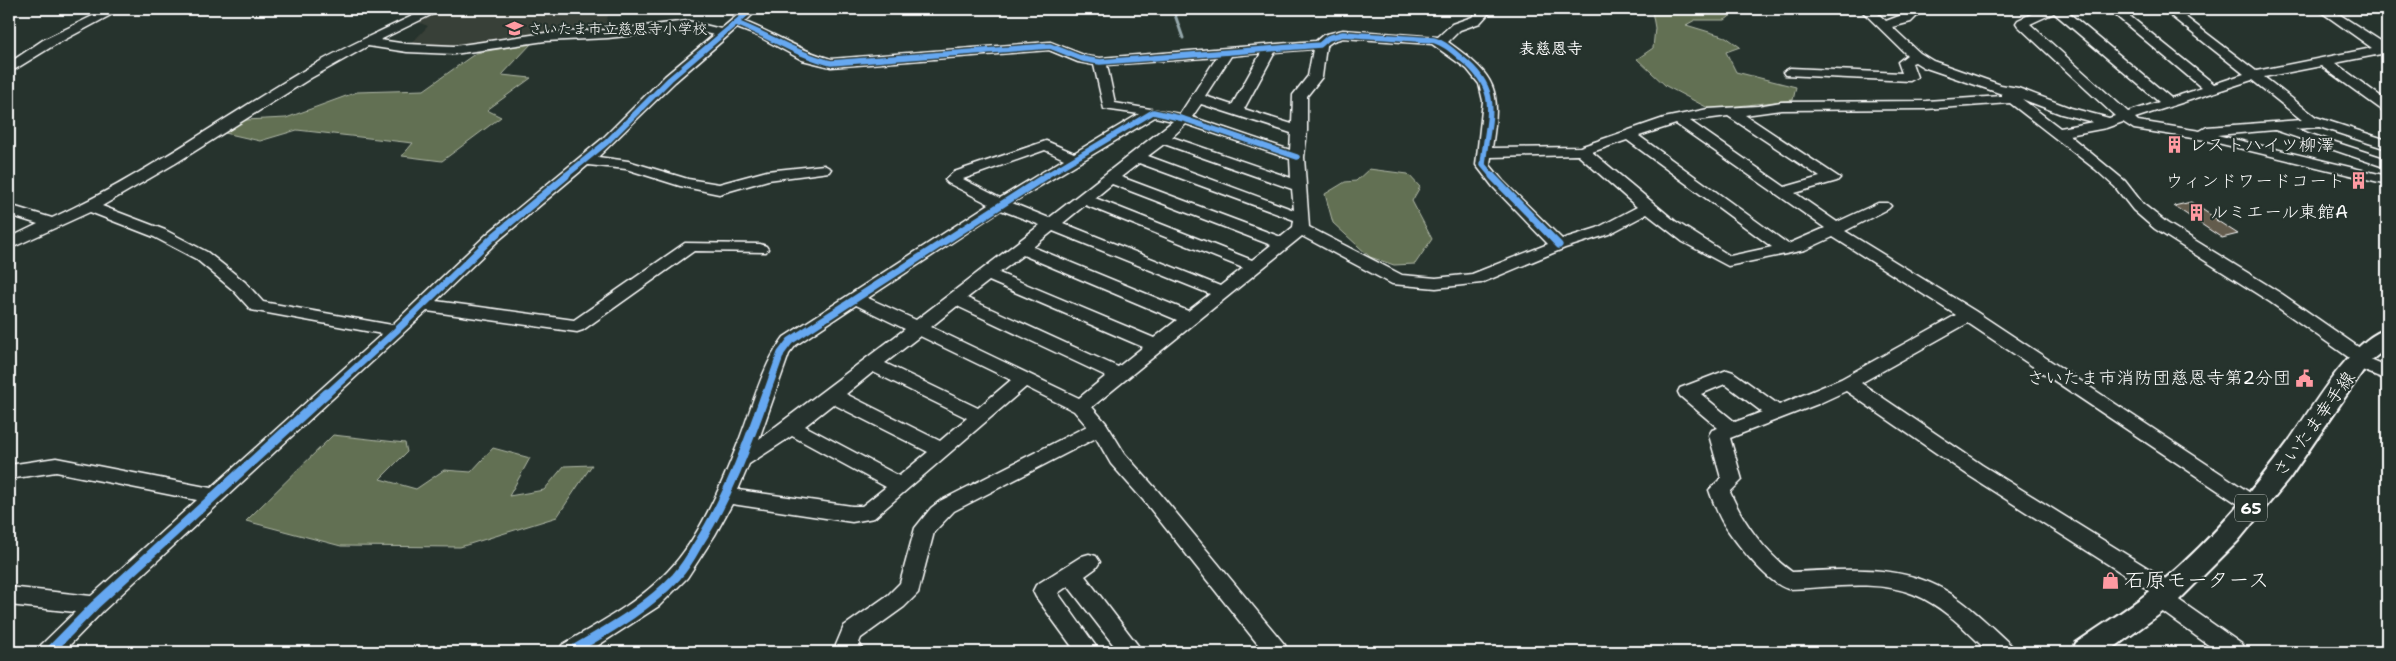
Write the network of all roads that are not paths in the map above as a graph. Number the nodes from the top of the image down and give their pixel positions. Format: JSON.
{"nodes":[{"id":1,"x":116,"y":9,"type":"edge"},
{"id":2,"x":436,"y":9,"type":"edge"},
{"id":3,"x":752,"y":9,"type":"edge"},
{"id":4,"x":1483,"y":9,"type":"edge"},
{"id":5,"x":1866,"y":9,"type":"edge"},
{"id":6,"x":1912,"y":9,"type":"edge"},
{"id":7,"x":2052,"y":9,"type":"edge"},
{"id":8,"x":2057,"y":9,"type":"edge"},
{"id":9,"x":2114,"y":9,"type":"edge"},
{"id":10,"x":2168,"y":9,"type":"edge"},
{"id":11,"x":2323,"y":9,"type":"edge"},
{"id":12,"x":1886,"y":25,"type":"junction"},
{"id":13,"x":730,"y":28,"type":"junction"},
{"id":14,"x":366,"y":42,"type":"junction"},
{"id":15,"x":1440,"y":42,"type":"junction"},
{"id":16,"x":1320,"y":45,"type":"junction"},
{"id":17,"x":1270,"y":49,"type":"junction"},
{"id":18,"x":2386,"y":50,"type":"edge"},
{"id":19,"x":1226,"y":53,"type":"junction"},
{"id":20,"x":1915,"y":56,"type":"junction"},
{"id":21,"x":2323,"y":61,"type":"junction"},
{"id":22,"x":1100,"y":62,"type":"junction"},
{"id":23,"x":9,"y":69,"type":"edge"},
{"id":24,"x":1790,"y":72,"type":"dead end"},
{"id":25,"x":2255,"y":75,"type":"junction"},
{"id":26,"x":1999,"y":89,"type":"junction"},
{"id":27,"x":2212,"y":89,"type":"junction"},
{"id":28,"x":1196,"y":98,"type":"junction"},
{"id":29,"x":2012,"y":99,"type":"junction"},
{"id":30,"x":2169,"y":103,"type":"junction"},
{"id":31,"x":2387,"y":107,"type":"edge"},
{"id":32,"x":1236,"y":111,"type":"junction"},
{"id":33,"x":1153,"y":112,"type":"junction"},
{"id":34,"x":1731,"y":112,"type":"junction"},
{"id":35,"x":2126,"y":117,"type":"junction"},
{"id":36,"x":1184,"y":119,"type":"junction"},
{"id":37,"x":1678,"y":119,"type":"junction"},
{"id":38,"x":2110,"y":122,"type":"junction"},
{"id":39,"x":2319,"y":123,"type":"junction"},
{"id":40,"x":2274,"y":127,"type":"junction"},
{"id":41,"x":1300,"y":131,"type":"junction"},
{"id":42,"x":2183,"y":132,"type":"junction"},
{"id":43,"x":2058,"y":133,"type":"junction"},
{"id":44,"x":1629,"y":135,"type":"junction"},
{"id":45,"x":1162,"y":138,"type":"junction"},
{"id":46,"x":2387,"y":145,"type":"edge"},
{"id":47,"x":1582,"y":151,"type":"junction"},
{"id":48,"x":1484,"y":153,"type":"junction"},
{"id":49,"x":1297,"y":157,"type":"junction"},
{"id":50,"x":1136,"y":158,"type":"junction"},
{"id":51,"x":1075,"y":159,"type":"junction"},
{"id":52,"x":584,"y":160,"type":"junction"},
{"id":53,"x":2387,"y":164,"type":"edge"},
{"id":54,"x":824,"y":169,"type":"dead end"},
{"id":55,"x":1110,"y":178,"type":"junction"},
{"id":56,"x":2387,"y":180,"type":"edge"},
{"id":57,"x":1299,"y":186,"type":"junction"},
{"id":58,"x":1783,"y":192,"type":"junction"},
{"id":59,"x":1083,"y":199,"type":"junction"},
{"id":60,"x":1000,"y":204,"type":"junction"},
{"id":61,"x":1883,"y":206,"type":"dead end"},
{"id":62,"x":89,"y":207,"type":"junction"},
{"id":63,"x":1649,"y":207,"type":"junction"},
{"id":64,"x":9,"y":210,"type":"edge"},
{"id":65,"x":53,"y":224,"type":"junction"},
{"id":66,"x":1052,"y":224,"type":"junction"},
{"id":67,"x":1301,"y":224,"type":"junction"},
{"id":68,"x":1835,"y":230,"type":"junction"},
{"id":69,"x":9,"y":244,"type":"edge"},
{"id":70,"x":1282,"y":244,"type":"junction"},
{"id":71,"x":1559,"y":245,"type":"junction"},
{"id":72,"x":1021,"y":248,"type":"junction"},
{"id":73,"x":760,"y":249,"type":"dead end"},
{"id":74,"x":1786,"y":250,"type":"junction"},
{"id":75,"x":1256,"y":267,"type":"junction"},
{"id":76,"x":987,"y":274,"type":"junction"},
{"id":77,"x":1223,"y":293,"type":"junction"},
{"id":78,"x":857,"y":299,"type":"junction"},
{"id":79,"x":955,"y":299,"type":"junction"},
{"id":80,"x":423,"y":305,"type":"junction"},
{"id":81,"x":1969,"y":315,"type":"junction"},
{"id":82,"x":1191,"y":319,"type":"junction"},
{"id":83,"x":917,"y":329,"type":"junction"},
{"id":84,"x":396,"y":331,"type":"junction"},
{"id":85,"x":2387,"y":336,"type":"edge"},
{"id":86,"x":1156,"y":346,"type":"junction"},
{"id":87,"x":2360,"y":359,"type":"junction"},
{"id":88,"x":872,"y":364,"type":"junction"},
{"id":89,"x":2387,"y":374,"type":"edge"},
{"id":90,"x":1120,"y":375,"type":"junction"},
{"id":91,"x":1023,"y":380,"type":"junction"},
{"id":92,"x":1847,"y":383,"type":"junction"},
{"id":93,"x":832,"y":395,"type":"junction"},
{"id":94,"x":1081,"y":406,"type":"junction"},
{"id":95,"x":1775,"y":412,"type":"junction"},
{"id":96,"x":980,"y":417,"type":"junction"},
{"id":97,"x":791,"y":427,"type":"junction"},
{"id":98,"x":1099,"y":428,"type":"junction"},
{"id":99,"x":1732,"y":430,"type":"junction"},
{"id":100,"x":941,"y":450,"type":"junction"},
{"id":101,"x":744,"y":459,"type":"junction"},
{"id":102,"x":9,"y":472,"type":"edge"},
{"id":103,"x":900,"y":486,"type":"junction"},
{"id":104,"x":214,"y":496,"type":"junction"},
{"id":105,"x":725,"y":496,"type":"junction"},
{"id":106,"x":2254,"y":505,"type":"junction"},
{"id":107,"x":9,"y":596,"type":"edge"},
{"id":108,"x":2165,"y":596,"type":"junction"},
{"id":109,"x":95,"y":605,"type":"junction"},
{"id":110,"x":49,"y":652,"type":"edge"},
{"id":111,"x":570,"y":652,"type":"edge"},
{"id":112,"x":854,"y":652,"type":"edge"},
{"id":113,"x":1088,"y":652,"type":"edge"},
{"id":114,"x":1132,"y":652,"type":"edge"},
{"id":115,"x":1277,"y":652,"type":"edge"},
{"id":116,"x":2003,"y":652,"type":"edge"},
{"id":117,"x":2086,"y":652,"type":"edge"},
{"id":118,"x":2235,"y":652,"type":"edge"}],
"edges":[{"from":1,"to":23,"type":"street"},
{"from":2,"to":14,"type":"street"},
{"from":3,"to":13,"type":"street"},
{"from":4,"to":15,"type":"street"},
{"from":5,"to":12,"type":"street"},
{"from":6,"to":12,"type":"street"},
{"from":7,"to":35,"type":"street"},
{"from":8,"to":30,"type":"street"},
{"from":9,"to":27,"type":"street"},
{"from":10,"to":25,"type":"street"},
{"from":11,"to":18,"type":"street"},
{"from":12,"to":20,"type":"street"},
{"from":13,"to":14,"type":"street"},
{"from":13,"to":22,"type":"street"},
{"from":13,"to":52,"type":"street"},
{"from":14,"to":62,"type":"street"},
{"from":15,"to":16,"type":"street"},
{"from":15,"to":48,"type":"street"},
{"from":16,"to":17,"type":"street"},
{"from":16,"to":41,"type":"street"},
{"from":17,"to":19,"type":"street"},
{"from":17,"to":32,"type":"street"},
{"from":18,"to":21,"type":"street"},
{"from":19,"to":22,"type":"street"},
{"from":19,"to":28,"type":"street"},
{"from":20,"to":24,"type":"street"},
{"from":20,"to":26,"type":"street"},
{"from":21,"to":25,"type":"street"},
{"from":21,"to":31,"type":"street"},
{"from":22,"to":33,"type":"street"},
{"from":25,"to":27,"type":"street"},
{"from":25,"to":39,"type":"street"},
{"from":26,"to":29,"type":"street"},
{"from":26,"to":38,"type":"street"},
{"from":27,"to":30,"type":"street"},
{"from":28,"to":32,"type":"street"},
{"from":28,"to":36,"type":"street"},
{"from":29,"to":34,"type":"street"},
{"from":29,"to":43,"type":"street"},
{"from":30,"to":35,"type":"street"},
{"from":32,"to":41,"type":"street"},
{"from":33,"to":36,"type":"street"},
{"from":33,"to":51,"type":"street"},
{"from":34,"to":37,"type":"street"},
{"from":34,"to":58,"type":"street"},
{"from":35,"to":38,"type":"street"},
{"from":35,"to":42,"type":"street"},
{"from":36,"to":45,"type":"street"},
{"from":36,"to":49,"type":"street"},
{"from":37,"to":44,"type":"street"},
{"from":37,"to":58,"type":"street"},
{"from":38,"to":43,"type":"street"},
{"from":39,"to":40,"type":"street"},
{"from":39,"to":46,"type":"street"},
{"from":40,"to":42,"type":"street"},
{"from":40,"to":53,"type":"street"},
{"from":41,"to":49,"type":"street"},
{"from":42,"to":56,"type":"street"},
{"from":43,"to":87,"type":"street"},
{"from":44,"to":47,"type":"street"},
{"from":44,"to":74,"type":"street"},
{"from":45,"to":50,"type":"street"},
{"from":45,"to":57,"type":"street"},
{"from":47,"to":48,"type":"street"},
{"from":47,"to":63,"type":"street"},
{"from":48,"to":71,"type":"street"},
{"from":49,"to":57,"type":"street"},
{"from":50,"to":55,"type":"street"},
{"from":50,"to":67,"type":"street"},
{"from":51,"to":60,"type":"street"},
{"from":51,"to":60,"type":"street"},
{"from":52,"to":54,"type":"street"},
{"from":52,"to":80,"type":"street"},
{"from":55,"to":59,"type":"street"},
{"from":55,"to":70,"type":"street"},
{"from":57,"to":67,"type":"street"},
{"from":58,"to":68,"type":"street"},
{"from":59,"to":66,"type":"street"},
{"from":59,"to":75,"type":"street"},
{"from":60,"to":66,"type":"street"},
{"from":60,"to":78,"type":"street"},
{"from":61,"to":68,"type":"street"},
{"from":62,"to":65,"type":"street"},
{"from":62,"to":84,"type":"street"},
{"from":63,"to":71,"type":"street"},
{"from":63,"to":74,"type":"street"},
{"from":64,"to":65,"type":"street"},
{"from":65,"to":69,"type":"street"},
{"from":66,"to":72,"type":"street"},
{"from":66,"to":77,"type":"street"},
{"from":67,"to":70,"type":"street"},
{"from":67,"to":71,"type":"street"},
{"from":68,"to":74,"type":"street"},
{"from":68,"to":81,"type":"street"},
{"from":70,"to":75,"type":"street"},
{"from":72,"to":76,"type":"street"},
{"from":72,"to":82,"type":"street"},
{"from":73,"to":80,"type":"street"},
{"from":75,"to":77,"type":"street"},
{"from":76,"to":79,"type":"street"},
{"from":76,"to":86,"type":"street"},
{"from":77,"to":82,"type":"street"},
{"from":78,"to":83,"type":"street"},
{"from":78,"to":101,"type":"street"},
{"from":79,"to":83,"type":"street"},
{"from":79,"to":90,"type":"street"},
{"from":80,"to":84,"type":"street"},
{"from":81,"to":92,"type":"street"},
{"from":81,"to":106,"type":"street"},
{"from":82,"to":86,"type":"street"},
{"from":83,"to":88,"type":"street"},
{"from":83,"to":91,"type":"street"},
{"from":84,"to":104,"type":"street"},
{"from":85,"to":87,"type":"main road","name":"さいたま幸手線","number":"65"},
{"from":86,"to":90,"type":"street"},
{"from":87,"to":89,"type":"street"},
{"from":87,"to":106,"type":"main road","name":"さいたま幸手線","number":"65"},
{"from":88,"to":93,"type":"street"},
{"from":88,"to":96,"type":"street"},
{"from":90,"to":94,"type":"street"},
{"from":91,"to":94,"type":"street"},
{"from":91,"to":96,"type":"street"},
{"from":92,"to":95,"type":"street"},
{"from":92,"to":108,"type":"street"},
{"from":93,"to":97,"type":"street"},
{"from":93,"to":100,"type":"street"},
{"from":94,"to":98,"type":"street"},
{"from":95,"to":99,"type":"street"},
{"from":95,"to":99,"type":"street"},
{"from":96,"to":100,"type":"street"},
{"from":97,"to":101,"type":"street"},
{"from":97,"to":103,"type":"street"},
{"from":98,"to":112,"type":"street"},
{"from":98,"to":115,"type":"street"},
{"from":99,"to":116,"type":"street"},
{"from":100,"to":103,"type":"street"},
{"from":101,"to":105,"type":"street"},
{"from":102,"to":104,"type":"street"},
{"from":103,"to":105,"type":"street"},
{"from":104,"to":109,"type":"street"},
{"from":105,"to":111,"type":"street"},
{"from":106,"to":108,"type":"main road","name":"さいたま幸手線","number":"65"},
{"from":107,"to":109,"type":"street"},
{"from":108,"to":117,"type":"main road","name":"さいたま幸手線","number":"65"},
{"from":108,"to":118,"type":"street"},
{"from":109,"to":110,"type":"street"},
{"from":113,"to":114,"type":"street"}]}
